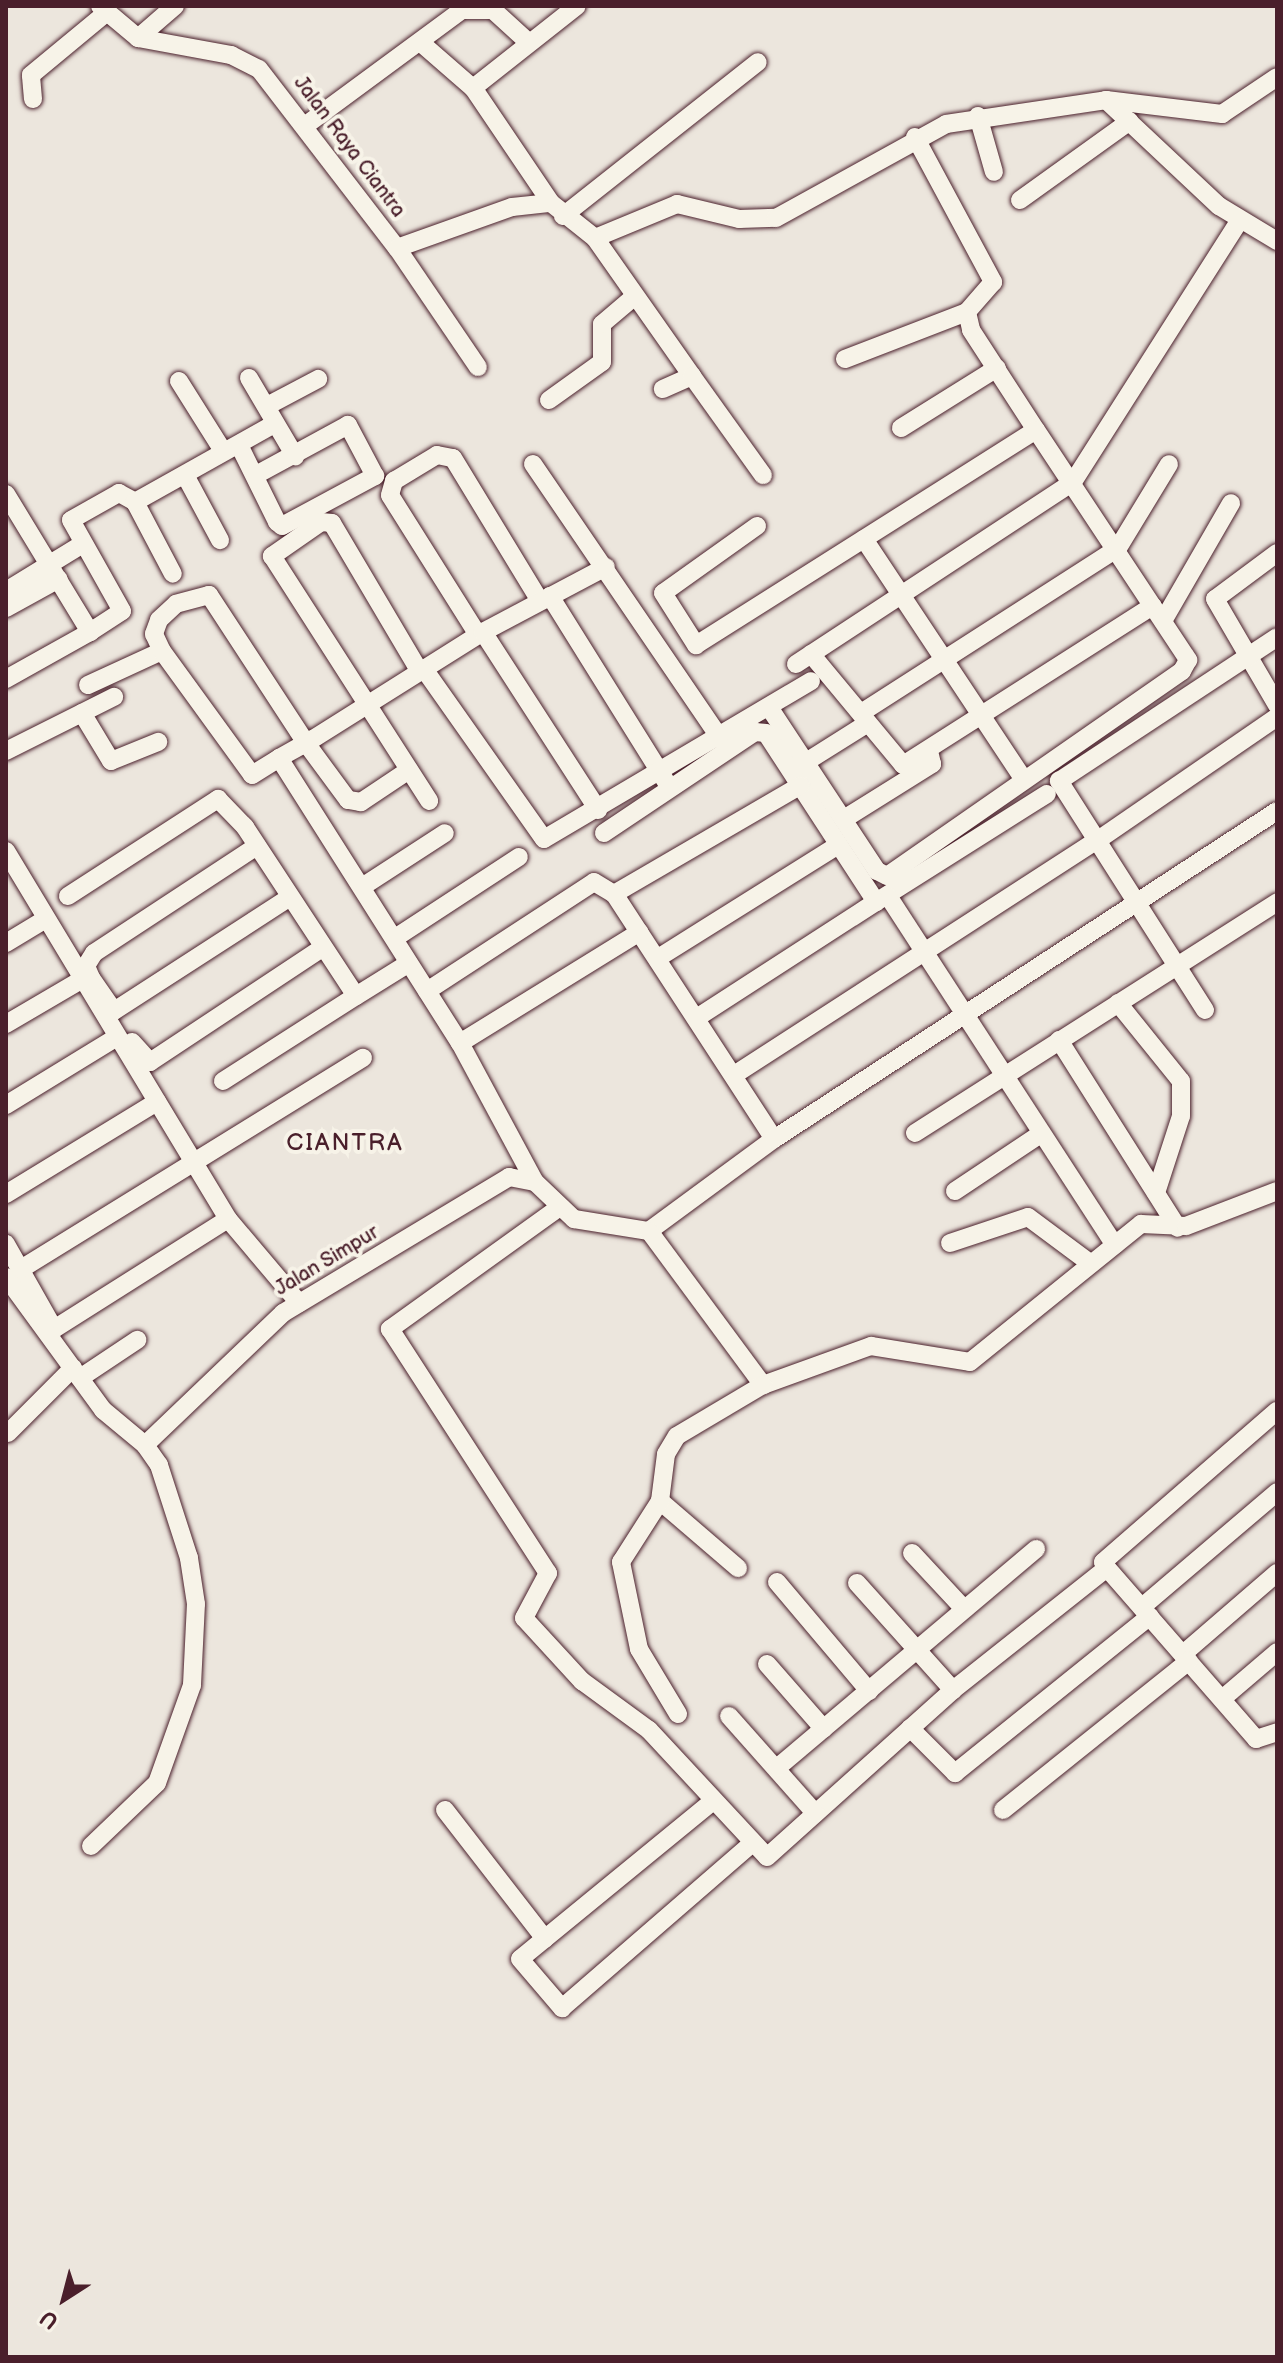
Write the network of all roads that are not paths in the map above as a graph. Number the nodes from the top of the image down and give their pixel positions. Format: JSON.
{"nodes":[{"id":1,"x":175,"y":6,"type":"edge"},
{"id":2,"x":577,"y":6,"type":"edge"},
{"id":3,"x":103,"y":10,"type":"edge"},
{"id":4,"x":138,"y":38,"type":"junction"},
{"id":5,"x":527,"y":41,"type":"junction"},
{"id":6,"x":420,"y":42,"type":"junction"},
{"id":7,"x":758,"y":62,"type":"dead end"},
{"id":8,"x":1277,"y":77,"type":"edge"},
{"id":9,"x":473,"y":88,"type":"junction"},
{"id":10,"x":33,"y":99,"type":"dead end"},
{"id":11,"x":1106,"y":100,"type":"junction"},
{"id":12,"x":978,"y":116,"type":"junction"},
{"id":13,"x":1130,"y":121,"type":"junction"},
{"id":14,"x":306,"y":125,"type":"junction"},
{"id":15,"x":915,"y":137,"type":"junction"},
{"id":16,"x":994,"y":172,"type":"dead end"},
{"id":17,"x":1020,"y":200,"type":"dead end"},
{"id":18,"x":557,"y":209,"type":"junction"},
{"id":19,"x":1240,"y":220,"type":"junction"},
{"id":20,"x":595,"y":238,"type":"junction"},
{"id":21,"x":1277,"y":241,"type":"edge"},
{"id":22,"x":397,"y":248,"type":"junction"},
{"id":23,"x":635,"y":296,"type":"junction"},
{"id":24,"x":967,"y":312,"type":"junction"},
{"id":25,"x":845,"y":359,"type":"dead end"},
{"id":26,"x":478,"y":367,"type":"dead end"},
{"id":27,"x":997,"y":368,"type":"junction"},
{"id":28,"x":692,"y":376,"type":"junction"},
{"id":29,"x":249,"y":378,"type":"dead end"},
{"id":30,"x":318,"y":379,"type":"dead end"},
{"id":31,"x":179,"y":381,"type":"dead end"},
{"id":32,"x":663,"y":389,"type":"dead end"},
{"id":33,"x":549,"y":400,"type":"dead end"},
{"id":34,"x":270,"y":415,"type":"junction"},
{"id":35,"x":901,"y":428,"type":"dead end"},
{"id":36,"x":1036,"y":430,"type":"junction"},
{"id":37,"x":231,"y":448,"type":"junction"},
{"id":38,"x":295,"y":456,"type":"junction"},
{"id":39,"x":533,"y":464,"type":"dead end"},
{"id":40,"x":1169,"y":464,"type":"dead end"},
{"id":41,"x":185,"y":475,"type":"junction"},
{"id":42,"x":256,"y":475,"type":"junction"},
{"id":43,"x":763,"y":475,"type":"dead end"},
{"id":44,"x":1073,"y":482,"type":"junction"},
{"id":45,"x":6,"y":494,"type":"edge"},
{"id":46,"x":135,"y":502,"type":"junction"},
{"id":47,"x":1231,"y":503,"type":"dead end"},
{"id":48,"x":757,"y":526,"type":"dead end"},
{"id":49,"x":864,"y":539,"type":"junction"},
{"id":50,"x":220,"y":540,"type":"dead end"},
{"id":51,"x":81,"y":545,"type":"junction"},
{"id":52,"x":1118,"y":548,"type":"junction"},
{"id":53,"x":1277,"y":553,"type":"edge"},
{"id":54,"x":49,"y":563,"type":"junction"},
{"id":55,"x":606,"y":567,"type":"junction"},
{"id":56,"x":173,"y":574,"type":"dead end"},
{"id":57,"x":59,"y":579,"type":"junction"},
{"id":58,"x":6,"y":591,"type":"edge"},
{"id":59,"x":545,"y":598,"type":"junction"},
{"id":60,"x":903,"y":599,"type":"junction"},
{"id":61,"x":6,"y":608,"type":"edge"},
{"id":62,"x":1158,"y":613,"type":"junction"},
{"id":63,"x":90,"y":632,"type":"junction"},
{"id":64,"x":480,"y":633,"type":"junction"},
{"id":65,"x":1277,"y":637,"type":"edge"},
{"id":66,"x":162,"y":651,"type":"junction"},
{"id":67,"x":1247,"y":657,"type":"junction"},
{"id":68,"x":941,"y":658,"type":"junction"},
{"id":69,"x":422,"y":670,"type":"junction"},
{"id":70,"x":6,"y":679,"type":"edge"},
{"id":71,"x":811,"y":681,"type":"dead end"},
{"id":72,"x":88,"y":685,"type":"dead end"},
{"id":73,"x":114,"y":697,"type":"dead end"},
{"id":74,"x":1277,"y":705,"type":"edge"},
{"id":75,"x":365,"y":706,"type":"junction"},
{"id":76,"x":770,"y":709,"type":"junction"},
{"id":77,"x":82,"y":713,"type":"junction"},
{"id":78,"x":982,"y":716,"type":"junction"},
{"id":79,"x":1277,"y":717,"type":"edge"},
{"id":80,"x":864,"y":718,"type":"junction"},
{"id":81,"x":721,"y":740,"type":"junction"},
{"id":82,"x":158,"y":742,"type":"dead end"},
{"id":83,"x":306,"y":743,"type":"junction"},
{"id":84,"x":6,"y":751,"type":"edge"},
{"id":85,"x":929,"y":751,"type":"junction"},
{"id":86,"x":279,"y":758,"type":"junction"},
{"id":87,"x":806,"y":762,"type":"junction"},
{"id":88,"x":409,"y":770,"type":"junction"},
{"id":89,"x":665,"y":780,"type":"junction"},
{"id":90,"x":1024,"y":780,"type":"junction"},
{"id":91,"x":801,"y":785,"type":"junction"},
{"id":92,"x":1047,"y":794,"type":"dead end"},
{"id":93,"x":429,"y":801,"type":"dead end"},
{"id":94,"x":598,"y":810,"type":"junction"},
{"id":95,"x":1277,"y":811,"type":"edge"},
{"id":96,"x":445,"y":833,"type":"dead end"},
{"id":97,"x":604,"y":833,"type":"dead end"},
{"id":98,"x":842,"y":834,"type":"junction"},
{"id":99,"x":1095,"y":841,"type":"junction"},
{"id":100,"x":257,"y":846,"type":"junction"},
{"id":101,"x":7,"y":857,"type":"edge"},
{"id":102,"x":519,"y":857,"type":"dead end"},
{"id":103,"x":365,"y":885,"type":"junction"},
{"id":104,"x":614,"y":894,"type":"junction"},
{"id":105,"x":68,"y":896,"type":"dead end"},
{"id":106,"x":289,"y":898,"type":"junction"},
{"id":107,"x":882,"y":899,"type":"junction"},
{"id":108,"x":1139,"y":902,"type":"junction"},
{"id":109,"x":1277,"y":902,"type":"edge"},
{"id":110,"x":44,"y":920,"type":"junction"},
{"id":111,"x":640,"y":932,"type":"junction"},
{"id":112,"x":395,"y":938,"type":"junction"},
{"id":113,"x":6,"y":943,"type":"edge"},
{"id":114,"x":321,"y":949,"type":"junction"},
{"id":115,"x":923,"y":955,"type":"junction"},
{"id":116,"x":658,"y":958,"type":"junction"},
{"id":117,"x":409,"y":963,"type":"junction"},
{"id":118,"x":1178,"y":965,"type":"junction"},
{"id":119,"x":81,"y":980,"type":"junction"},
{"id":120,"x":427,"y":991,"type":"junction"},
{"id":121,"x":356,"y":996,"type":"junction"},
{"id":122,"x":1118,"y":1003,"type":"junction"},
{"id":123,"x":1205,"y":1010,"type":"dead end"},
{"id":124,"x":114,"y":1011,"type":"junction"},
{"id":125,"x":698,"y":1017,"type":"junction"},
{"id":126,"x":962,"y":1017,"type":"junction"},
{"id":127,"x":6,"y":1024,"type":"edge"},
{"id":128,"x":117,"y":1037,"type":"junction"},
{"id":129,"x":1059,"y":1040,"type":"junction"},
{"id":130,"x":460,"y":1043,"type":"junction"},
{"id":131,"x":363,"y":1058,"type":"dead end"},
{"id":132,"x":734,"y":1075,"type":"junction"},
{"id":133,"x":1002,"y":1075,"type":"junction"},
{"id":134,"x":223,"y":1081,"type":"dead end"},
{"id":135,"x":157,"y":1102,"type":"junction"},
{"id":136,"x":6,"y":1105,"type":"edge"},
{"id":137,"x":915,"y":1133,"type":"dead end"},
{"id":138,"x":1039,"y":1135,"type":"junction"},
{"id":139,"x":774,"y":1139,"type":"junction"},
{"id":140,"x":194,"y":1158,"type":"junction"},
{"id":141,"x":535,"y":1182,"type":"junction"},
{"id":142,"x":955,"y":1191,"type":"dead end"},
{"id":143,"x":1156,"y":1193,"type":"junction"},
{"id":144,"x":6,"y":1194,"type":"edge"},
{"id":145,"x":1273,"y":1201,"type":"edge"},
{"id":146,"x":557,"y":1209,"type":"junction"},
{"id":147,"x":228,"y":1219,"type":"junction"},
{"id":148,"x":1178,"y":1228,"type":"junction"},
{"id":149,"x":649,"y":1231,"type":"junction"},
{"id":150,"x":950,"y":1243,"type":"dead end"},
{"id":151,"x":6,"y":1244,"type":"edge"},
{"id":152,"x":1115,"y":1245,"type":"junction"},
{"id":153,"x":1090,"y":1263,"type":"junction"},
{"id":154,"x":14,"y":1273,"type":"edge"},
{"id":155,"x":299,"y":1303,"type":"junction"},
{"id":156,"x":137,"y":1340,"type":"dead end"},
{"id":157,"x":76,"y":1373,"type":"junction"},
{"id":158,"x":763,"y":1385,"type":"junction"},
{"id":159,"x":1277,"y":1411,"type":"edge"},
{"id":160,"x":8,"y":1433,"type":"dead end"},
{"id":161,"x":145,"y":1445,"type":"junction"},
{"id":162,"x":1277,"y":1492,"type":"edge"},
{"id":163,"x":660,"y":1501,"type":"junction"},
{"id":164,"x":1036,"y":1549,"type":"dead end"},
{"id":165,"x":912,"y":1553,"type":"dead end"},
{"id":166,"x":738,"y":1568,"type":"dead end"},
{"id":167,"x":1107,"y":1568,"type":"junction"},
{"id":168,"x":1277,"y":1573,"type":"edge"},
{"id":169,"x":777,"y":1582,"type":"dead end"},
{"id":170,"x":857,"y":1583,"type":"dead end"},
{"id":171,"x":964,"y":1609,"type":"junction"},
{"id":172,"x":1146,"y":1612,"type":"junction"},
{"id":173,"x":919,"y":1651,"type":"junction"},
{"id":174,"x":1277,"y":1652,"type":"edge"},
{"id":175,"x":1186,"y":1657,"type":"junction"},
{"id":176,"x":767,"y":1664,"type":"dead end"},
{"id":177,"x":953,"y":1690,"type":"junction"},
{"id":178,"x":869,"y":1691,"type":"junction"},
{"id":179,"x":1222,"y":1699,"type":"junction"},
{"id":180,"x":678,"y":1714,"type":"dead end"},
{"id":181,"x":729,"y":1716,"type":"dead end"},
{"id":182,"x":910,"y":1728,"type":"junction"},
{"id":183,"x":824,"y":1729,"type":"junction"},
{"id":184,"x":1277,"y":1732,"type":"edge"},
{"id":185,"x":778,"y":1767,"type":"junction"},
{"id":186,"x":713,"y":1801,"type":"junction"},
{"id":187,"x":445,"y":1810,"type":"dead end"},
{"id":188,"x":1003,"y":1810,"type":"dead end"},
{"id":189,"x":815,"y":1813,"type":"junction"},
{"id":190,"x":751,"y":1844,"type":"junction"},
{"id":191,"x":91,"y":1846,"type":"dead end"},
{"id":192,"x":545,"y":1939,"type":"junction"}],
"edges":[{"from":1,"to":4,"type":"street"},
{"from":2,"to":5,"type":"street"},
{"from":3,"to":4,"type":"street","name":"Jalan Raya Ciantra"},
{"from":3,"to":10,"type":"street"},
{"from":4,"to":14,"type":"street","name":"Jalan Raya Ciantra"},
{"from":5,"to":6,"type":"street"},
{"from":5,"to":9,"type":"street"},
{"from":6,"to":9,"type":"street"},
{"from":6,"to":14,"type":"street"},
{"from":7,"to":18,"type":"street"},
{"from":8,"to":11,"type":"street"},
{"from":9,"to":18,"type":"street"},
{"from":11,"to":12,"type":"street"},
{"from":11,"to":13,"type":"street"},
{"from":12,"to":15,"type":"street"},
{"from":12,"to":16,"type":"street"},
{"from":13,"to":17,"type":"street"},
{"from":13,"to":19,"type":"street"},
{"from":14,"to":22,"type":"street","name":"Jalan Raya Ciantra"},
{"from":15,"to":20,"type":"street"},
{"from":15,"to":24,"type":"street"},
{"from":18,"to":20,"type":"street"},
{"from":18,"to":22,"type":"street","name":"Jalan Raya Ciantra"},
{"from":19,"to":21,"type":"street"},
{"from":19,"to":44,"type":"street"},
{"from":20,"to":23,"type":"street"},
{"from":22,"to":26,"type":"street"},
{"from":23,"to":28,"type":"street"},
{"from":23,"to":33,"type":"street"},
{"from":24,"to":25,"type":"street"},
{"from":24,"to":27,"type":"street"},
{"from":27,"to":35,"type":"street"},
{"from":27,"to":36,"type":"street"},
{"from":28,"to":32,"type":"street"},
{"from":28,"to":43,"type":"street"},
{"from":29,"to":34,"type":"street"},
{"from":30,"to":34,"type":"street"},
{"from":31,"to":37,"type":"street"},
{"from":34,"to":37,"type":"street"},
{"from":34,"to":38,"type":"street"},
{"from":36,"to":44,"type":"street"},
{"from":36,"to":49,"type":"street"},
{"from":37,"to":41,"type":"street"},
{"from":37,"to":42,"type":"street"},
{"from":38,"to":42,"type":"street"},
{"from":38,"to":42,"type":"street"},
{"from":39,"to":55,"type":"street"},
{"from":40,"to":52,"type":"street"},
{"from":41,"to":46,"type":"street"},
{"from":41,"to":50,"type":"street"},
{"from":44,"to":52,"type":"street"},
{"from":44,"to":60,"type":"street"},
{"from":45,"to":54,"type":"street"},
{"from":46,"to":51,"type":"street"},
{"from":46,"to":56,"type":"street"},
{"from":47,"to":62,"type":"street"},
{"from":48,"to":49,"type":"street"},
{"from":49,"to":60,"type":"street"},
{"from":51,"to":54,"type":"street"},
{"from":51,"to":63,"type":"street"},
{"from":52,"to":62,"type":"street"},
{"from":52,"to":68,"type":"street"},
{"from":53,"to":67,"type":"street"},
{"from":54,"to":57,"type":"street"},
{"from":54,"to":58,"type":"street"},
{"from":55,"to":59,"type":"street"},
{"from":55,"to":81,"type":"street"},
{"from":57,"to":61,"type":"street"},
{"from":57,"to":63,"type":"street"},
{"from":59,"to":64,"type":"street"},
{"from":59,"to":64,"type":"street"},
{"from":59,"to":89,"type":"street"},
{"from":60,"to":68,"type":"street"},
{"from":60,"to":80,"type":"street"},
{"from":62,"to":78,"type":"street"},
{"from":62,"to":90,"type":"street"},
{"from":63,"to":70,"type":"street"},
{"from":64,"to":69,"type":"street"},
{"from":64,"to":94,"type":"street"},
{"from":65,"to":67,"type":"street"},
{"from":66,"to":72,"type":"street"},
{"from":66,"to":83,"type":"street"},
{"from":66,"to":86,"type":"street"},
{"from":67,"to":74,"type":"street"},
{"from":67,"to":99,"type":"street"},
{"from":68,"to":78,"type":"street"},
{"from":68,"to":80,"type":"street"},
{"from":69,"to":75,"type":"street"},
{"from":69,"to":75,"type":"street"},
{"from":69,"to":94,"type":"street"},
{"from":71,"to":76,"type":"street"},
{"from":73,"to":77,"type":"street"},
{"from":75,"to":83,"type":"street"},
{"from":75,"to":88,"type":"street"},
{"from":76,"to":81,"type":"street"},
{"from":76,"to":87,"type":"street"},
{"from":77,"to":82,"type":"street"},
{"from":77,"to":84,"type":"street"},
{"from":78,"to":85,"type":"street"},
{"from":78,"to":90,"type":"street"},
{"from":79,"to":99,"type":"street"},
{"from":80,"to":85,"type":"street"},
{"from":80,"to":87,"type":"street"},
{"from":81,"to":89,"type":"street"},
{"from":83,"to":86,"type":"street"},
{"from":83,"to":88,"type":"street"},
{"from":85,"to":98,"type":"street"},
{"from":86,"to":103,"type":"street"},
{"from":87,"to":98,"type":"street"},
{"from":88,"to":93,"type":"street"},
{"from":89,"to":91,"type":"street"},
{"from":89,"to":94,"type":"street"},
{"from":89,"to":97,"type":"street"},
{"from":90,"to":98,"type":"street"},
{"from":91,"to":98,"type":"street"},
{"from":91,"to":104,"type":"street"},
{"from":92,"to":107,"type":"street"},
{"from":95,"to":108,"type":"street"},
{"from":96,"to":103,"type":"street"},
{"from":98,"to":107,"type":"street"},
{"from":98,"to":116,"type":"street"},
{"from":99,"to":108,"type":"street"},
{"from":99,"to":115,"type":"street"},
{"from":100,"to":105,"type":"street"},
{"from":100,"to":106,"type":"street"},
{"from":100,"to":124,"type":"street"},
{"from":101,"to":110,"type":"street"},
{"from":102,"to":112,"type":"street"},
{"from":103,"to":112,"type":"street"},
{"from":104,"to":111,"type":"street"},
{"from":104,"to":120,"type":"street"},
{"from":106,"to":114,"type":"street"},
{"from":106,"to":124,"type":"street"},
{"from":107,"to":115,"type":"street"},
{"from":107,"to":125,"type":"street"},
{"from":108,"to":118,"type":"street"},
{"from":108,"to":126,"type":"street"},
{"from":109,"to":118,"type":"street"},
{"from":110,"to":113,"type":"street"},
{"from":110,"to":119,"type":"street"},
{"from":111,"to":116,"type":"street"},
{"from":111,"to":130,"type":"street"},
{"from":112,"to":117,"type":"street"},
{"from":114,"to":121,"type":"street"},
{"from":114,"to":124,"type":"street"},
{"from":115,"to":126,"type":"street"},
{"from":115,"to":132,"type":"street"},
{"from":116,"to":125,"type":"street"},
{"from":117,"to":120,"type":"street"},
{"from":117,"to":121,"type":"street"},
{"from":118,"to":122,"type":"street"},
{"from":118,"to":123,"type":"street"},
{"from":119,"to":127,"type":"street"},
{"from":119,"to":128,"type":"street"},
{"from":120,"to":130,"type":"street"},
{"from":121,"to":134,"type":"street"},
{"from":122,"to":129,"type":"street"},
{"from":122,"to":143,"type":"street"},
{"from":125,"to":132,"type":"street"},
{"from":126,"to":133,"type":"street"},
{"from":126,"to":139,"type":"street"},
{"from":128,"to":135,"type":"street"},
{"from":128,"to":136,"type":"street"},
{"from":129,"to":133,"type":"street"},
{"from":129,"to":143,"type":"street"},
{"from":130,"to":141,"type":"street"},
{"from":131,"to":140,"type":"street"},
{"from":132,"to":139,"type":"street"},
{"from":133,"to":137,"type":"street"},
{"from":133,"to":138,"type":"street"},
{"from":135,"to":140,"type":"street"},
{"from":135,"to":144,"type":"street"},
{"from":138,"to":142,"type":"street"},
{"from":138,"to":152,"type":"street"},
{"from":139,"to":149,"type":"street"},
{"from":140,"to":147,"type":"street"},
{"from":140,"to":154,"type":"street"},
{"from":141,"to":146,"type":"street"},
{"from":141,"to":155,"type":"street","name":"Jalan Simpur"},
{"from":143,"to":148,"type":"street"},
{"from":145,"to":148,"type":"street"},
{"from":146,"to":149,"type":"street"},
{"from":146,"to":186,"type":"street"},
{"from":147,"to":154,"type":"street"},
{"from":147,"to":155,"type":"street"},
{"from":148,"to":152,"type":"street"},
{"from":149,"to":158,"type":"street"},
{"from":150,"to":153,"type":"street"},
{"from":151,"to":154,"type":"street"},
{"from":152,"to":153,"type":"street"},
{"from":153,"to":158,"type":"street"},
{"from":154,"to":157,"type":"street"},
{"from":155,"to":161,"type":"street","name":"Jalan Simpur"},
{"from":156,"to":157,"type":"street"},
{"from":157,"to":160,"type":"street"},
{"from":157,"to":161,"type":"street"},
{"from":158,"to":163,"type":"street"},
{"from":159,"to":167,"type":"street"},
{"from":161,"to":191,"type":"street"},
{"from":162,"to":172,"type":"street"},
{"from":163,"to":166,"type":"street"},
{"from":163,"to":180,"type":"street"},
{"from":164,"to":171,"type":"street"},
{"from":165,"to":171,"type":"street"},
{"from":167,"to":172,"type":"street"},
{"from":167,"to":177,"type":"street"},
{"from":168,"to":175,"type":"street"},
{"from":169,"to":178,"type":"street"},
{"from":170,"to":173,"type":"street"},
{"from":171,"to":173,"type":"street"},
{"from":172,"to":175,"type":"street"},
{"from":172,"to":182,"type":"street"},
{"from":173,"to":177,"type":"street"},
{"from":173,"to":178,"type":"street"},
{"from":174,"to":179,"type":"street"},
{"from":175,"to":179,"type":"street"},
{"from":175,"to":188,"type":"street"},
{"from":176,"to":183,"type":"street"},
{"from":177,"to":182,"type":"street"},
{"from":178,"to":183,"type":"street"},
{"from":179,"to":184,"type":"street"},
{"from":181,"to":185,"type":"street"},
{"from":182,"to":189,"type":"street"},
{"from":183,"to":185,"type":"street"},
{"from":185,"to":189,"type":"street"},
{"from":186,"to":190,"type":"street"},
{"from":186,"to":192,"type":"street"},
{"from":187,"to":192,"type":"street"},
{"from":189,"to":190,"type":"street"},
{"from":190,"to":192,"type":"street"}]}
